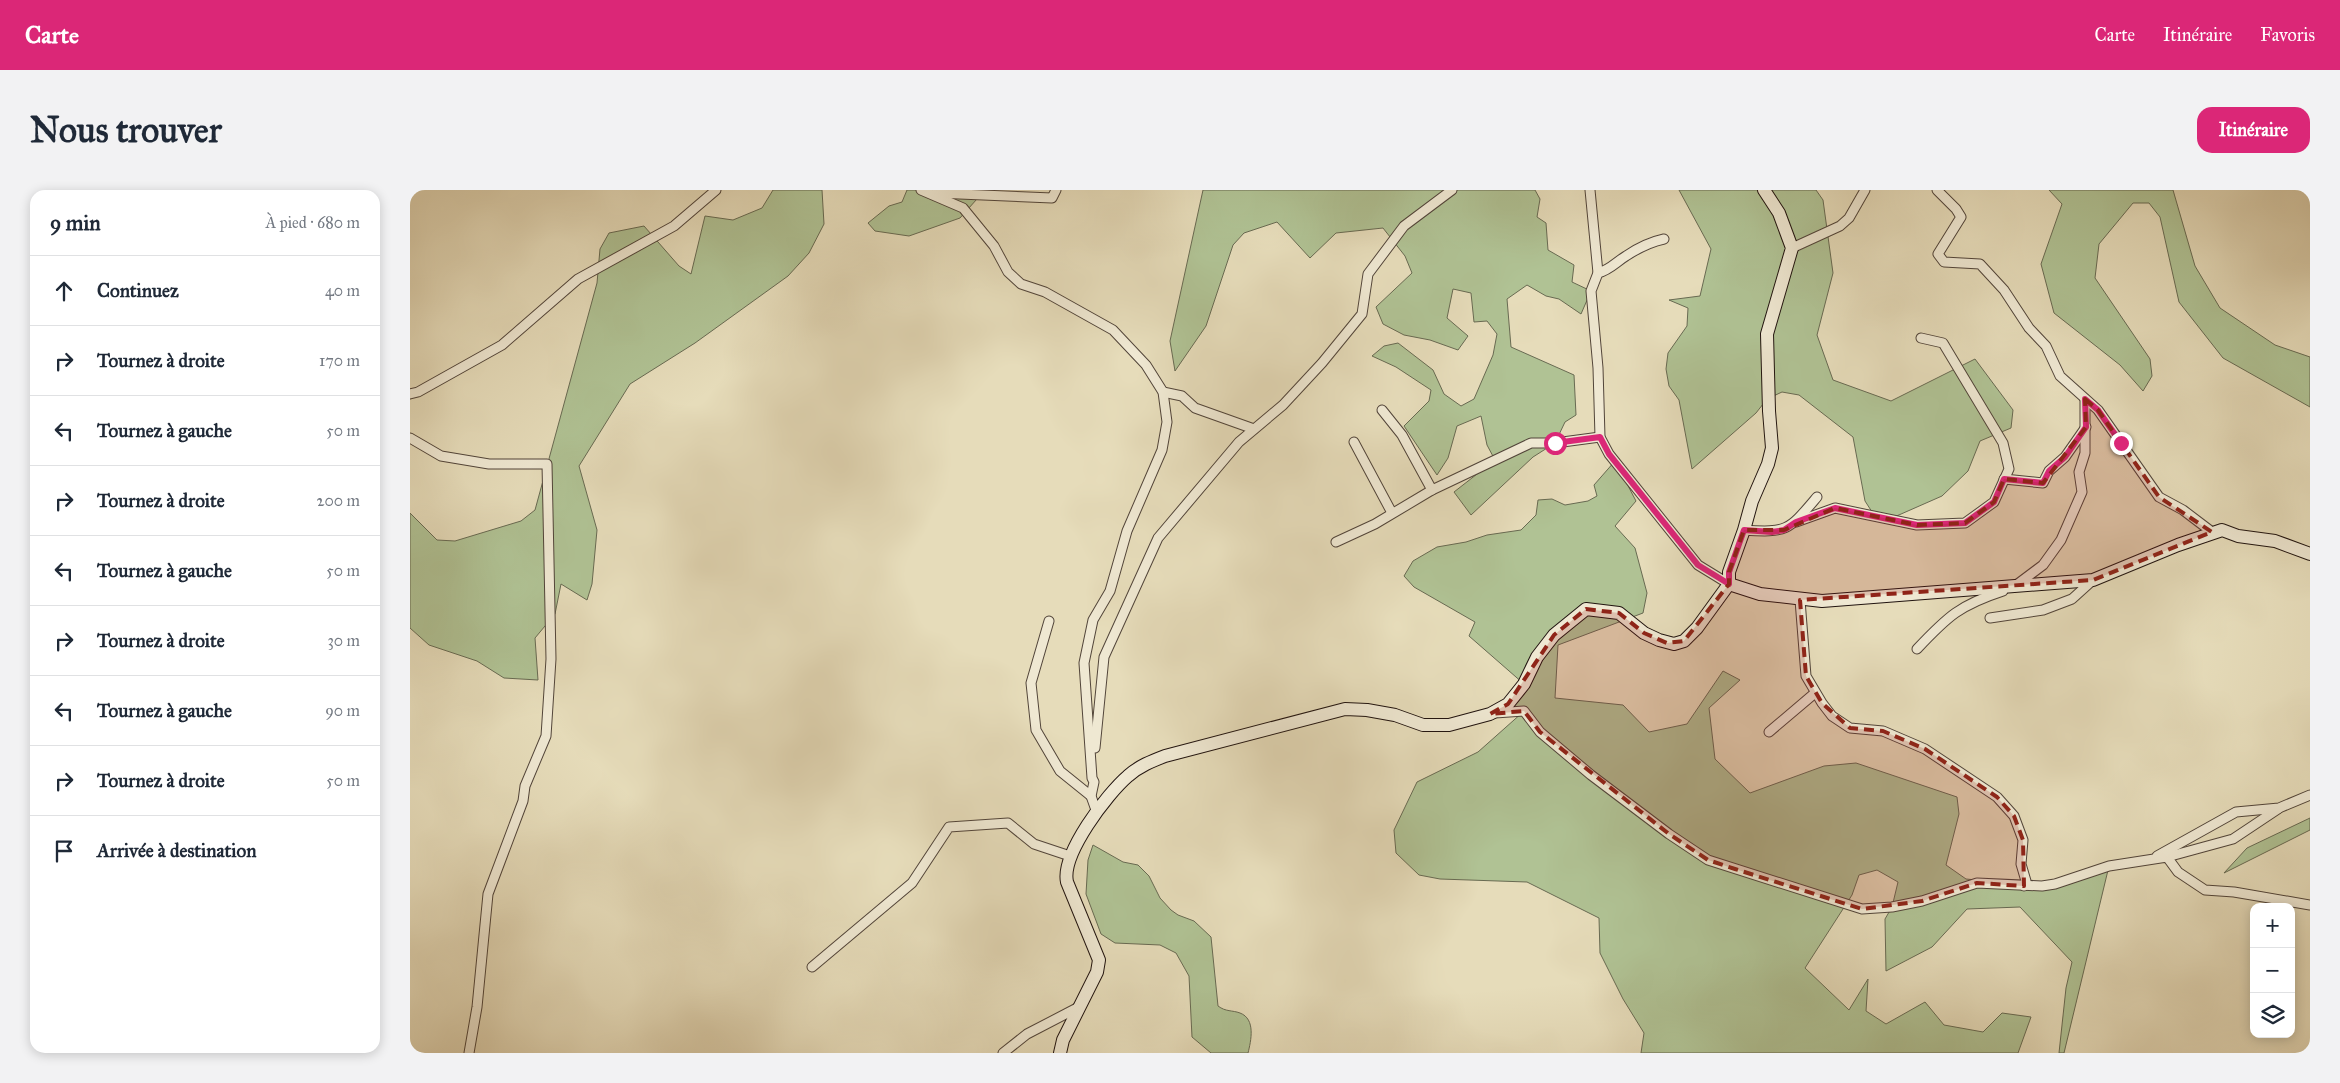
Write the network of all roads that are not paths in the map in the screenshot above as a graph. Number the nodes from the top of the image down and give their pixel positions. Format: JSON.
{"nodes":[{"id":1,"x":716,"y":190,"type":"edge"},
{"id":2,"x":1056,"y":190,"type":"edge"},
{"id":3,"x":1452,"y":190,"type":"edge"},
{"id":4,"x":1590,"y":190,"type":"edge"},
{"id":5,"x":1764,"y":190,"type":"edge"},
{"id":6,"x":1865,"y":190,"type":"edge"},
{"id":7,"x":1937,"y":190,"type":"edge"},
{"id":8,"x":923,"y":192,"type":"edge"},
{"id":9,"x":1664,"y":239,"type":"dead end"},
{"id":10,"x":1792,"y":248,"type":"junction"},
{"id":11,"x":1598,"y":273,"type":"junction"},
{"id":12,"x":1921,"y":338,"type":"dead end"},
{"id":13,"x":1163,"y":392,"type":"junction"},
{"id":14,"x":410,"y":394,"type":"edge"},
{"id":15,"x":2085,"y":399,"type":"junction"},
{"id":16,"x":1382,"y":410,"type":"dead end"},
{"id":17,"x":2086,"y":427,"type":"junction"},
{"id":18,"x":1254,"y":429,"type":"junction"},
{"id":19,"x":1600,"y":437,"type":"junction"},
{"id":20,"x":410,"y":438,"type":"edge"},
{"id":21,"x":1354,"y":442,"type":"dead end"},
{"id":22,"x":2004,"y":479,"type":"junction"},
{"id":23,"x":1432,"y":490,"type":"junction"},
{"id":24,"x":1817,"y":497,"type":"dead end"},
{"id":25,"x":1392,"y":513,"type":"junction"},
{"id":26,"x":1796,"y":522,"type":"junction"},
{"id":27,"x":1744,"y":530,"type":"junction"},
{"id":28,"x":2212,"y":532,"type":"junction"},
{"id":29,"x":1336,"y":542,"type":"dead end"},
{"id":30,"x":2310,"y":554,"type":"edge"},
{"id":31,"x":2093,"y":580,"type":"junction"},
{"id":32,"x":1729,"y":584,"type":"junction"},
{"id":33,"x":2014,"y":587,"type":"junction"},
{"id":34,"x":1800,"y":600,"type":"junction"},
{"id":35,"x":1990,"y":618,"type":"dead end"},
{"id":36,"x":1049,"y":621,"type":"dead end"},
{"id":37,"x":1917,"y":649,"type":"dead end"},
{"id":38,"x":1815,"y":693,"type":"junction"},
{"id":39,"x":1490,"y":714,"type":"junction"},
{"id":40,"x":1769,"y":732,"type":"dead end"},
{"id":41,"x":1092,"y":778,"type":"junction"},
{"id":42,"x":2310,"y":795,"type":"edge"},
{"id":43,"x":1091,"y":796,"type":"junction"},
{"id":44,"x":2279,"y":808,"type":"junction"},
{"id":45,"x":1097,"y":813,"type":"junction"},
{"id":46,"x":1070,"y":856,"type":"junction"},
{"id":47,"x":2167,"y":857,"type":"junction"},
{"id":48,"x":2146,"y":862,"type":"junction"},
{"id":49,"x":2024,"y":886,"type":"junction"},
{"id":50,"x":2310,"y":905,"type":"edge"},
{"id":51,"x":812,"y":967,"type":"dead end"},
{"id":52,"x":1079,"y":1007,"type":"junction"},
{"id":53,"x":469,"y":1053,"type":"edge"},
{"id":54,"x":1002,"y":1053,"type":"edge"},
{"id":55,"x":1060,"y":1053,"type":"edge"}],
"edges":[{"from":1,"to":14,"type":"street"},
{"from":2,"to":8,"type":"street"},
{"from":3,"to":18,"type":"street"},
{"from":4,"to":11,"type":"street"},
{"from":5,"to":10,"type":"street"},
{"from":6,"to":10,"type":"street"},
{"from":7,"to":15,"type":"street"},
{"from":8,"to":13,"type":"street"},
{"from":9,"to":11,"type":"street"},
{"from":10,"to":27,"type":"street"},
{"from":11,"to":19,"type":"street"},
{"from":12,"to":22,"type":"street"},
{"from":13,"to":18,"type":"street"},
{"from":13,"to":41,"type":"street"},
{"from":15,"to":17,"type":"street"},
{"from":15,"to":28,"type":"street"},
{"from":16,"to":23,"type":"street"},
{"from":17,"to":22,"type":"street"},
{"from":17,"to":33,"type":"street"},
{"from":18,"to":41,"type":"street"},
{"from":19,"to":23,"type":"street"},
{"from":19,"to":32,"type":"street"},
{"from":20,"to":53,"type":"street"},
{"from":21,"to":25,"type":"street"},
{"from":22,"to":26,"type":"street"},
{"from":23,"to":25,"type":"street"},
{"from":24,"to":26,"type":"street"},
{"from":25,"to":29,"type":"street"},
{"from":26,"to":27,"type":"street"},
{"from":27,"to":32,"type":"street"},
{"from":28,"to":30,"type":"street"},
{"from":28,"to":31,"type":"street"},
{"from":31,"to":33,"type":"street"},
{"from":31,"to":35,"type":"street"},
{"from":32,"to":34,"type":"street"},
{"from":32,"to":39,"type":"street"},
{"from":33,"to":34,"type":"street"},
{"from":33,"to":37,"type":"street"},
{"from":34,"to":38,"type":"street"},
{"from":36,"to":43,"type":"street"},
{"from":38,"to":40,"type":"street"},
{"from":38,"to":49,"type":"street"},
{"from":39,"to":45,"type":"street"},
{"from":39,"to":49,"type":"street"},
{"from":41,"to":43,"type":"street"},
{"from":42,"to":44,"type":"street"},
{"from":43,"to":45,"type":"street"},
{"from":44,"to":47,"type":"street"},
{"from":44,"to":48,"type":"street"},
{"from":45,"to":46,"type":"street"},
{"from":46,"to":51,"type":"street"},
{"from":46,"to":52,"type":"street"},
{"from":47,"to":48,"type":"street"},
{"from":47,"to":50,"type":"street"},
{"from":48,"to":49,"type":"street"},
{"from":52,"to":54,"type":"street"},
{"from":52,"to":55,"type":"street"}]}
